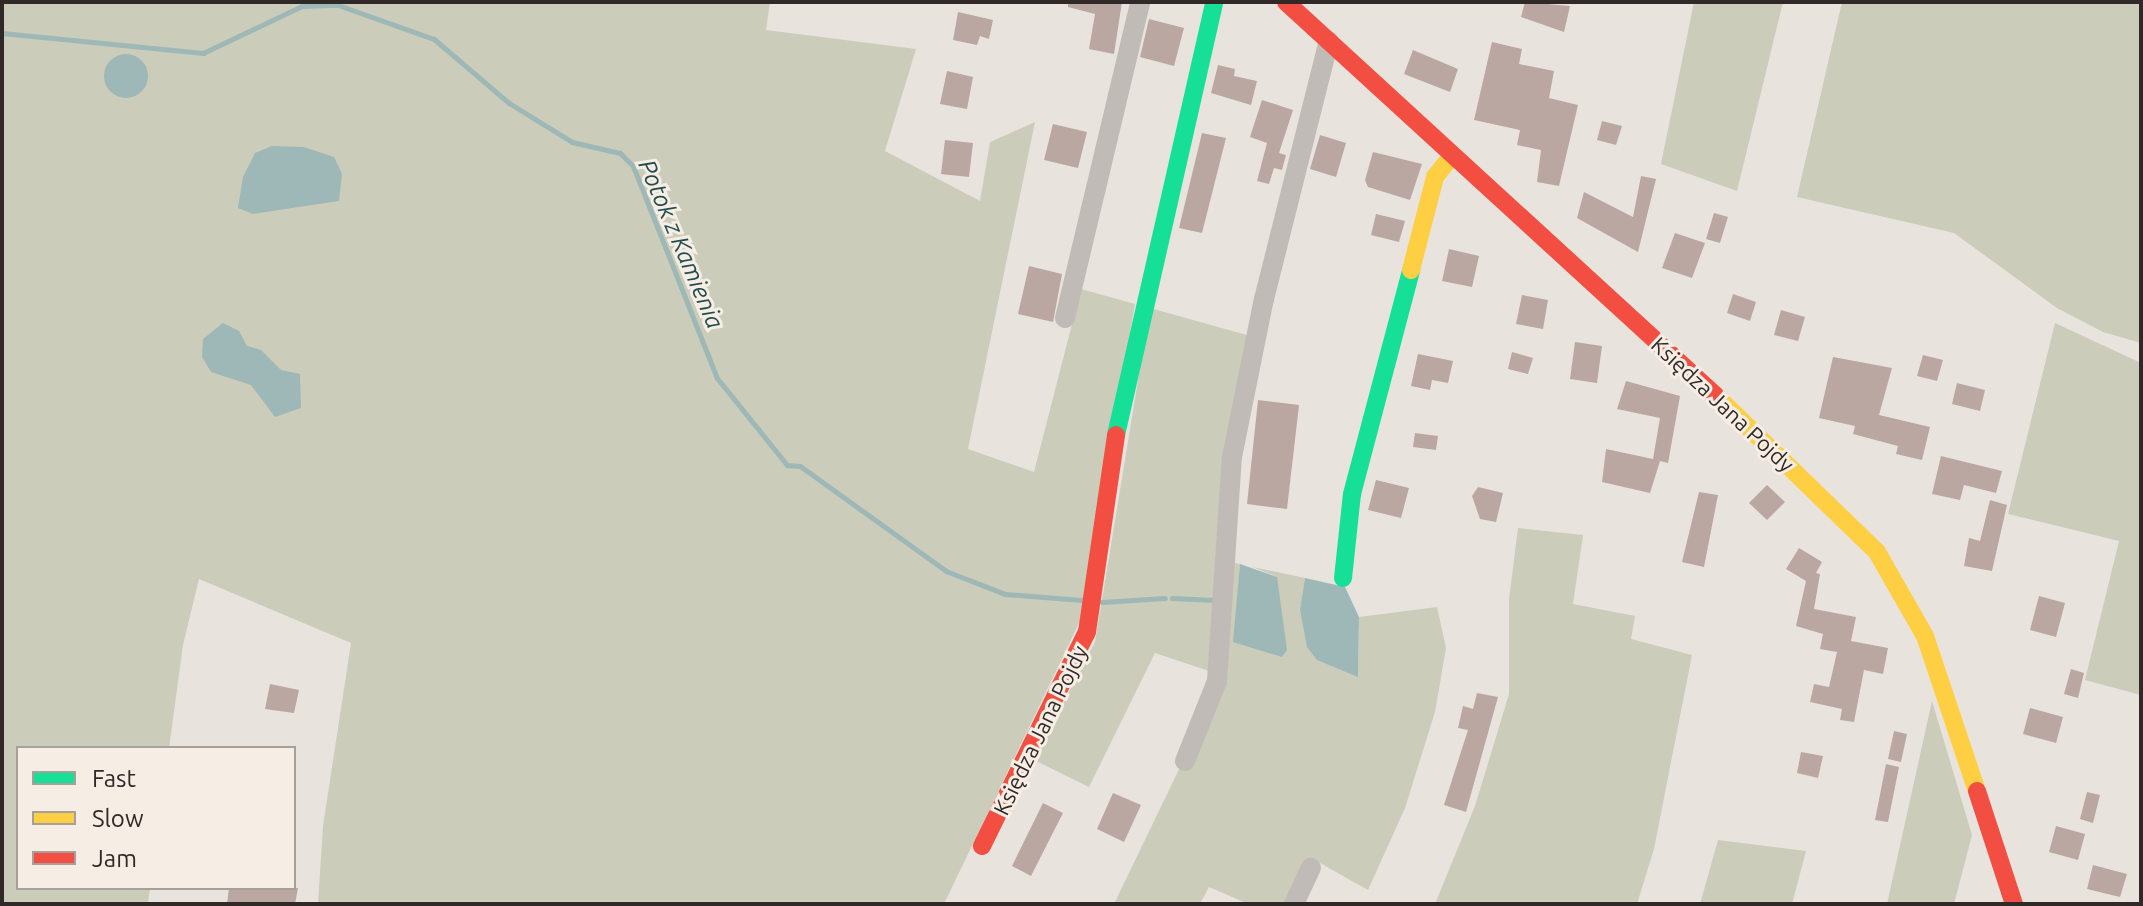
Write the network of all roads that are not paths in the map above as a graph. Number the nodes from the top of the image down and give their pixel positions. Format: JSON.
{"nodes":[{"id":1,"x":1140,"y":2,"type":"edge"},
{"id":2,"x":1214,"y":2,"type":"edge"},
{"id":3,"x":1286,"y":2,"type":"edge"},
{"id":4,"x":1329,"y":41,"type":"junction"},
{"id":5,"x":1452,"y":155,"type":"junction"},
{"id":6,"x":1065,"y":318,"type":"dead end"},
{"id":7,"x":1343,"y":578,"type":"dead end"},
{"id":8,"x":1185,"y":761,"type":"dead end"},
{"id":9,"x":982,"y":846,"type":"dead end"},
{"id":10,"x":1311,"y":868,"type":"dead end"},
{"id":11,"x":1294,"y":904,"type":"edge"},
{"id":12,"x":2014,"y":904,"type":"edge"}],
"edges":[{"from":1,"to":6,"type":"street"},
{"from":2,"to":9,"type":"street","name":"Księdza Jana Pojdy"},
{"from":3,"to":4,"type":"street","name":"Księdza Jana Pojdy"},
{"from":4,"to":5,"type":"street","name":"Księdza Jana Pojdy"},
{"from":4,"to":8,"type":"street"},
{"from":5,"to":7,"type":"street"},
{"from":5,"to":12,"type":"street","name":"Księdza Jana Pojdy"},
{"from":10,"to":11,"type":"street"}]}
